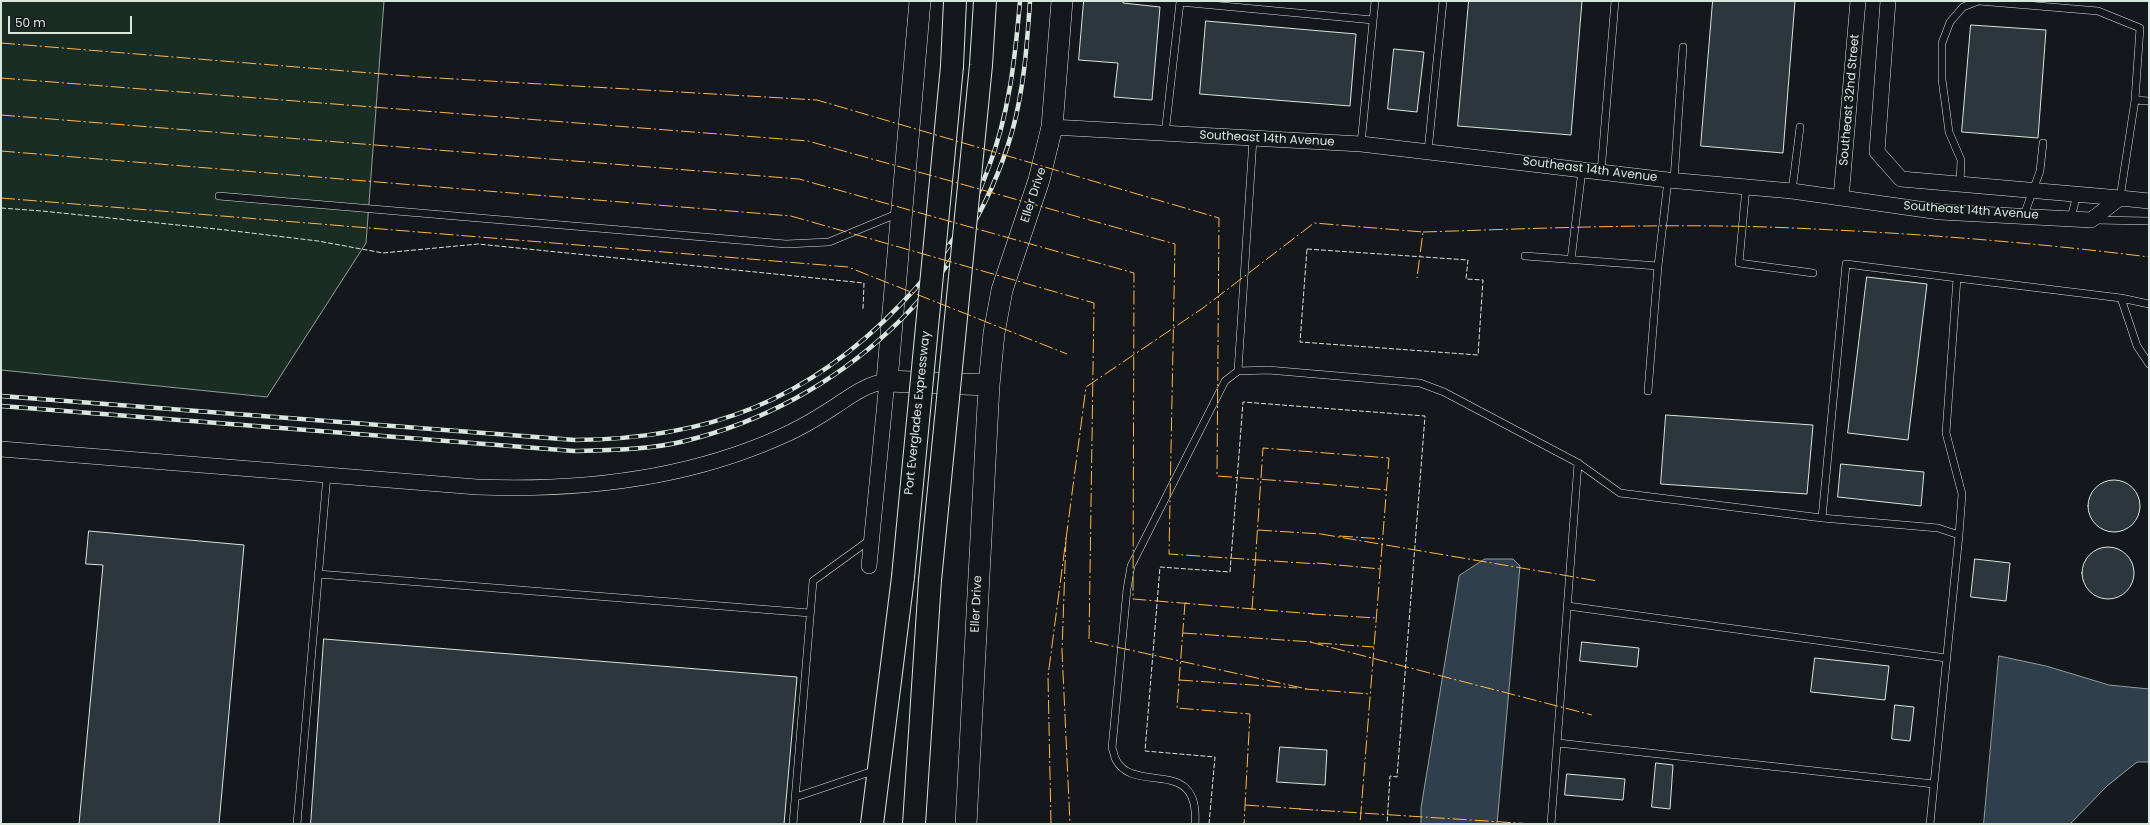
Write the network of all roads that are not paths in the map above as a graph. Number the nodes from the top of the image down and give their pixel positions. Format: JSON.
{"nodes":[{"id":1,"x":920,"y":1,"type":"edge"},
{"id":2,"x":955,"y":1,"type":"edge"},
{"id":3,"x":985,"y":1,"type":"edge"},
{"id":4,"x":1062,"y":1,"type":"edge"},
{"id":5,"x":1375,"y":1,"type":"edge"},
{"id":6,"x":1443,"y":1,"type":"edge"},
{"id":7,"x":1615,"y":1,"type":"edge"},
{"id":8,"x":1858,"y":1,"type":"edge"},
{"id":9,"x":1888,"y":1,"type":"edge"},
{"id":10,"x":1979,"y":1,"type":"edge"},
{"id":11,"x":1373,"y":20,"type":"junction"},
{"id":12,"x":1683,"y":47,"type":"dead end"},
{"id":13,"x":2135,"y":100,"type":"junction"},
{"id":14,"x":2149,"y":101,"type":"edge"},
{"id":15,"x":1052,"y":127,"type":"junction"},
{"id":16,"x":1800,"y":127,"type":"dead end"},
{"id":17,"x":1165,"y":134,"type":"junction"},
{"id":18,"x":1253,"y":139,"type":"junction"},
{"id":19,"x":2043,"y":143,"type":"dead end"},
{"id":20,"x":1361,"y":144,"type":"junction"},
{"id":21,"x":1428,"y":151,"type":"junction"},
{"id":22,"x":1582,"y":170,"type":"junction"},
{"id":23,"x":1601,"y":172,"type":"junction"},
{"id":24,"x":1671,"y":180,"type":"junction"},
{"id":25,"x":1960,"y":184,"type":"junction"},
{"id":26,"x":1746,"y":187,"type":"junction"},
{"id":27,"x":2032,"y":190,"type":"junction"},
{"id":28,"x":1792,"y":191,"type":"junction"},
{"id":29,"x":2077,"y":194,"type":"junction"},
{"id":30,"x":219,"y":196,"type":"dead end"},
{"id":31,"x":1841,"y":198,"type":"junction"},
{"id":32,"x":2120,"y":198,"type":"junction"},
{"id":33,"x":2149,"y":201,"type":"edge"},
{"id":34,"x":903,"y":212,"type":"junction"},
{"id":35,"x":2024,"y":215,"type":"junction"},
{"id":36,"x":2071,"y":218,"type":"junction"},
{"id":37,"x":2091,"y":220,"type":"junction"},
{"id":38,"x":2149,"y":221,"type":"edge"},
{"id":39,"x":1525,"y":256,"type":"dead end"},
{"id":40,"x":1571,"y":260,"type":"junction"},
{"id":41,"x":1658,"y":266,"type":"junction"},
{"id":42,"x":1813,"y":273,"type":"dead end"},
{"id":43,"x":1957,"y":278,"type":"junction"},
{"id":44,"x":2121,"y":298,"type":"junction"},
{"id":45,"x":2149,"y":304,"type":"edge"},
{"id":46,"x":2149,"y":364,"type":"edge"},
{"id":47,"x":1238,"y":370,"type":"junction"},
{"id":48,"x":887,"y":381,"type":"junction"},
{"id":49,"x":989,"y":385,"type":"junction"},
{"id":50,"x":1648,"y":391,"type":"dead end"},
{"id":51,"x":1,"y":449,"type":"edge"},
{"id":52,"x":1578,"y":463,"type":"junction"},
{"id":53,"x":327,"y":475,"type":"junction"},
{"id":54,"x":1822,"y":518,"type":"junction"},
{"id":55,"x":1958,"y":536,"type":"junction"},
{"id":56,"x":872,"y":539,"type":"junction"},
{"id":57,"x":869,"y":566,"type":"dead end"},
{"id":58,"x":318,"y":574,"type":"junction"},
{"id":59,"x":1568,"y":606,"type":"junction"},
{"id":60,"x":810,"y":613,"type":"junction"},
{"id":61,"x":1946,"y":658,"type":"junction"},
{"id":62,"x":1558,"y":743,"type":"junction"},
{"id":63,"x":878,"y":769,"type":"junction"},
{"id":64,"x":1934,"y":784,"type":"junction"},
{"id":65,"x":796,"y":797,"type":"junction"},
{"id":66,"x":297,"y":824,"type":"edge"},
{"id":67,"x":793,"y":824,"type":"edge"},
{"id":68,"x":872,"y":824,"type":"edge"},
{"id":69,"x":914,"y":824,"type":"edge"},
{"id":70,"x":966,"y":824,"type":"edge"},
{"id":71,"x":1195,"y":824,"type":"edge"},
{"id":72,"x":1551,"y":824,"type":"edge"},
{"id":73,"x":1930,"y":824,"type":"edge"}],
"edges":[{"from":1,"to":34,"type":"street"},
{"from":2,"to":63,"type":"highway","name":"Port Everglades Expressway","bridge":true},
{"from":3,"to":69,"type":"highway","bridge":true},
{"from":4,"to":15,"type":"street","name":"Eller Drive"},
{"from":5,"to":11,"type":"lane"},
{"from":6,"to":21,"type":"lane"},
{"from":7,"to":23,"type":"lane"},
{"from":8,"to":31,"type":"street","name":"Southeast 32nd Street"},
{"from":9,"to":25,"type":"street"},
{"from":10,"to":13,"type":"lane"},
{"from":10,"to":25,"type":"lane"},
{"from":11,"to":17,"type":"lane"},
{"from":11,"to":20,"type":"lane"},
{"from":12,"to":24,"type":"lane"},
{"from":13,"to":14,"type":"lane"},
{"from":13,"to":32,"type":"lane"},
{"from":15,"to":17,"type":"street","name":"Southeast 14th Avenue"},
{"from":15,"to":49,"type":"street","name":"Eller Drive"},
{"from":16,"to":28,"type":"lane"},
{"from":17,"to":18,"type":"street","name":"Southeast 14th Avenue"},
{"from":18,"to":20,"type":"street","name":"Southeast 14th Avenue"},
{"from":18,"to":47,"type":"lane"},
{"from":19,"to":27,"type":"lane"},
{"from":20,"to":21,"type":"street","name":"Southeast 14th Avenue"},
{"from":21,"to":22,"type":"street","name":"Southeast 14th Avenue"},
{"from":22,"to":23,"type":"street","name":"Southeast 14th Avenue"},
{"from":22,"to":40,"type":"lane"},
{"from":23,"to":24,"type":"street","name":"Southeast 14th Avenue"},
{"from":24,"to":26,"type":"street","name":"Southeast 14th Avenue"},
{"from":24,"to":41,"type":"lane"},
{"from":25,"to":27,"type":"street","name":"Southeast 14th Avenue"},
{"from":26,"to":28,"type":"street","name":"Southeast 14th Avenue"},
{"from":26,"to":42,"type":"lane"},
{"from":27,"to":29,"type":"street","name":"Southeast 14th Avenue"},
{"from":27,"to":35,"type":"lane"},
{"from":28,"to":31,"type":"street","name":"Southeast 14th Avenue"},
{"from":29,"to":32,"type":"street","name":"Southeast 14th Avenue"},
{"from":29,"to":36,"type":"lane"},
{"from":30,"to":34,"type":"lane"},
{"from":31,"to":35,"type":"street","name":"Southeast 14th Avenue"},
{"from":32,"to":33,"type":"street","name":"Southeast 14th Avenue"},
{"from":32,"to":37,"type":"street"},
{"from":34,"to":48,"type":"street"},
{"from":35,"to":36,"type":"street","name":"Southeast 14th Avenue"},
{"from":36,"to":37,"type":"street","name":"Southeast 14th Avenue"},
{"from":37,"to":38,"type":"lane"},
{"from":39,"to":40,"type":"lane"},
{"from":40,"to":41,"type":"lane"},
{"from":41,"to":50,"type":"lane"},
{"from":43,"to":44,"type":"lane"},
{"from":43,"to":54,"type":"lane"},
{"from":43,"to":55,"type":"lane"},
{"from":44,"to":45,"type":"lane"},
{"from":44,"to":46,"type":"lane"},
{"from":47,"to":52,"type":"lane"},
{"from":47,"to":71,"type":"lane"},
{"from":48,"to":49,"type":"street"},
{"from":48,"to":53,"type":"street"},
{"from":48,"to":56,"type":"street"},
{"from":49,"to":70,"type":"street","name":"Eller Drive"},
{"from":51,"to":53,"type":"street"},
{"from":52,"to":54,"type":"lane"},
{"from":52,"to":59,"type":"lane"},
{"from":53,"to":58,"type":"lane"},
{"from":54,"to":55,"type":"lane"},
{"from":55,"to":61,"type":"lane"},
{"from":56,"to":57,"type":"street"},
{"from":56,"to":60,"type":"lane"},
{"from":58,"to":60,"type":"lane"},
{"from":58,"to":66,"type":"lane"},
{"from":59,"to":61,"type":"lane"},
{"from":59,"to":62,"type":"lane"},
{"from":60,"to":65,"type":"lane"},
{"from":61,"to":64,"type":"lane"},
{"from":62,"to":64,"type":"lane"},
{"from":62,"to":72,"type":"lane"},
{"from":63,"to":65,"type":"lane"},
{"from":63,"to":68,"type":"highway","name":"Port Everglades Expressway"},
{"from":64,"to":73,"type":"lane"},
{"from":65,"to":67,"type":"lane"}]}
